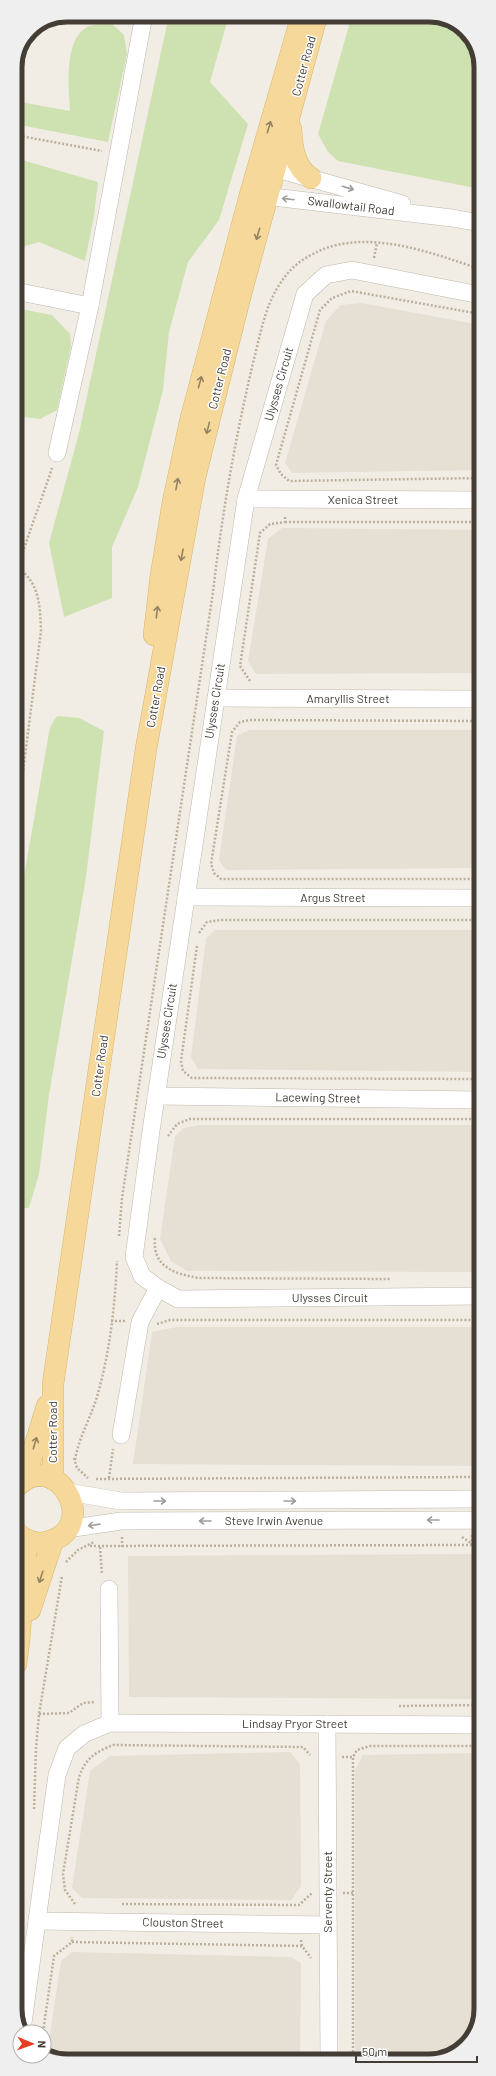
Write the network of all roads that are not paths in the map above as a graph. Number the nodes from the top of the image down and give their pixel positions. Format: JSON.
{"nodes":[{"id":1,"x":143,"y":22,"type":"edge"},
{"id":2,"x":300,"y":22,"type":"edge"},
{"id":3,"x":315,"y":22,"type":"edge"},
{"id":4,"x":291,"y":114,"type":"junction"},
{"id":5,"x":267,"y":166,"type":"junction"},
{"id":6,"x":310,"y":178,"type":"junction"},
{"id":7,"x":260,"y":196,"type":"junction"},
{"id":8,"x":452,"y":218,"type":"junction"},
{"id":9,"x":474,"y":222,"type":"edge"},
{"id":10,"x":22,"y":292,"type":"edge"},
{"id":11,"x":474,"y":294,"type":"edge"},
{"id":12,"x":90,"y":306,"type":"junction"},
{"id":13,"x":57,"y":453,"type":"road end"},
{"id":14,"x":246,"y":499,"type":"junction"},
{"id":15,"x":474,"y":500,"type":"edge"},
{"id":16,"x":216,"y":698,"type":"junction"},
{"id":17,"x":474,"y":699,"type":"edge"},
{"id":18,"x":186,"y":897,"type":"junction"},
{"id":19,"x":474,"y":898,"type":"edge"},
{"id":20,"x":156,"y":1096,"type":"junction"},
{"id":21,"x":474,"y":1100,"type":"edge"},
{"id":22,"x":158,"y":1288,"type":"junction"},
{"id":23,"x":474,"y":1296,"type":"edge"},
{"id":24,"x":53,"y":1384,"type":"junction"},
{"id":25,"x":121,"y":1435,"type":"road end"},
{"id":26,"x":22,"y":1478,"type":"edge"},
{"id":27,"x":22,"y":1483,"type":"edge"},
{"id":28,"x":60,"y":1485,"type":"junction"},
{"id":29,"x":474,"y":1499,"type":"edge"},
{"id":30,"x":474,"y":1520,"type":"edge"},
{"id":31,"x":60,"y":1535,"type":"junction"},
{"id":32,"x":22,"y":1536,"type":"edge"},
{"id":33,"x":109,"y":1589,"type":"road end"},
{"id":34,"x":22,"y":1633,"type":"edge"},
{"id":35,"x":110,"y":1723,"type":"junction"},
{"id":36,"x":327,"y":1724,"type":"junction"},
{"id":37,"x":474,"y":1725,"type":"edge"},
{"id":38,"x":37,"y":1921,"type":"junction"},
{"id":39,"x":328,"y":1925,"type":"junction"},
{"id":40,"x":23,"y":2020,"type":"edge"},
{"id":41,"x":329,"y":2054,"type":"edge"}],
"edges":[{"from":1,"to":12,"type":"street"},
{"from":5,"to":2,"type":"main road","name":"Cotter Road","one_way":true},
{"from":3,"to":4,"type":"main road","name":"Cotter Road"},
{"from":4,"to":5,"type":"main road","name":"Cotter Road"},
{"from":4,"to":6,"type":"main road"},
{"from":5,"to":6,"type":"street","name":"Swallowtail Road"},
{"from":5,"to":7,"type":"main road","name":"Cotter Road"},
{"from":6,"to":8,"type":"street","name":"Swallowtail Road","one_way":true},
{"from":8,"to":7,"type":"street","name":"Swallowtail Road","one_way":true},
{"from":7,"to":24,"type":"main road","name":"Cotter Road"},
{"from":8,"to":9,"type":"street","name":"Swallowtail Road"},
{"from":10,"to":12,"type":"street"},
{"from":11,"to":14,"type":"street","name":"Ulysses Circuit"},
{"from":12,"to":13,"type":"street"},
{"from":14,"to":15,"type":"street","name":"Xenica Street"},
{"from":14,"to":16,"type":"street","name":"Ulysses Circuit"},
{"from":16,"to":17,"type":"street","name":"Amaryllis Street"},
{"from":16,"to":18,"type":"street","name":"Ulysses Circuit"},
{"from":18,"to":19,"type":"street","name":"Argus Street"},
{"from":18,"to":20,"type":"street","name":"Ulysses Circuit"},
{"from":20,"to":21,"type":"street","name":"Lacewing Street"},
{"from":20,"to":22,"type":"street","name":"Ulysses Circuit"},
{"from":22,"to":23,"type":"street","name":"Ulysses Circuit"},
{"from":22,"to":25,"type":"street"},
{"from":26,"to":24,"type":"main road","name":"Cotter Road","one_way":true},
{"from":24,"to":28,"type":"main road","name":"Cotter Road"},
{"from":27,"to":28,"type":"main road"},
{"from":28,"to":29,"type":"street","name":"Steve Irwin Avenue","one_way":true},
{"from":28,"to":31,"type":"main road","name":"Cotter Road"},
{"from":30,"to":31,"type":"street","name":"Steve Irwin Avenue","one_way":true},
{"from":31,"to":32,"type":"main road"},
{"from":31,"to":34,"type":"main road","one_way":true},
{"from":33,"to":35,"type":"street"},
{"from":35,"to":36,"type":"street","name":"Lindsay Pryor Street"},
{"from":35,"to":38,"type":"street","name":"Lindsay Pryor Street"},
{"from":36,"to":37,"type":"street","name":"Lindsay Pryor Street"},
{"from":36,"to":39,"type":"street","name":"Serventy Street"},
{"from":38,"to":39,"type":"street","name":"Clouston Street"},
{"from":38,"to":40,"type":"street","name":"Lindsay Pryor Street"},
{"from":39,"to":41,"type":"street","name":"Serventy Street"}]}
